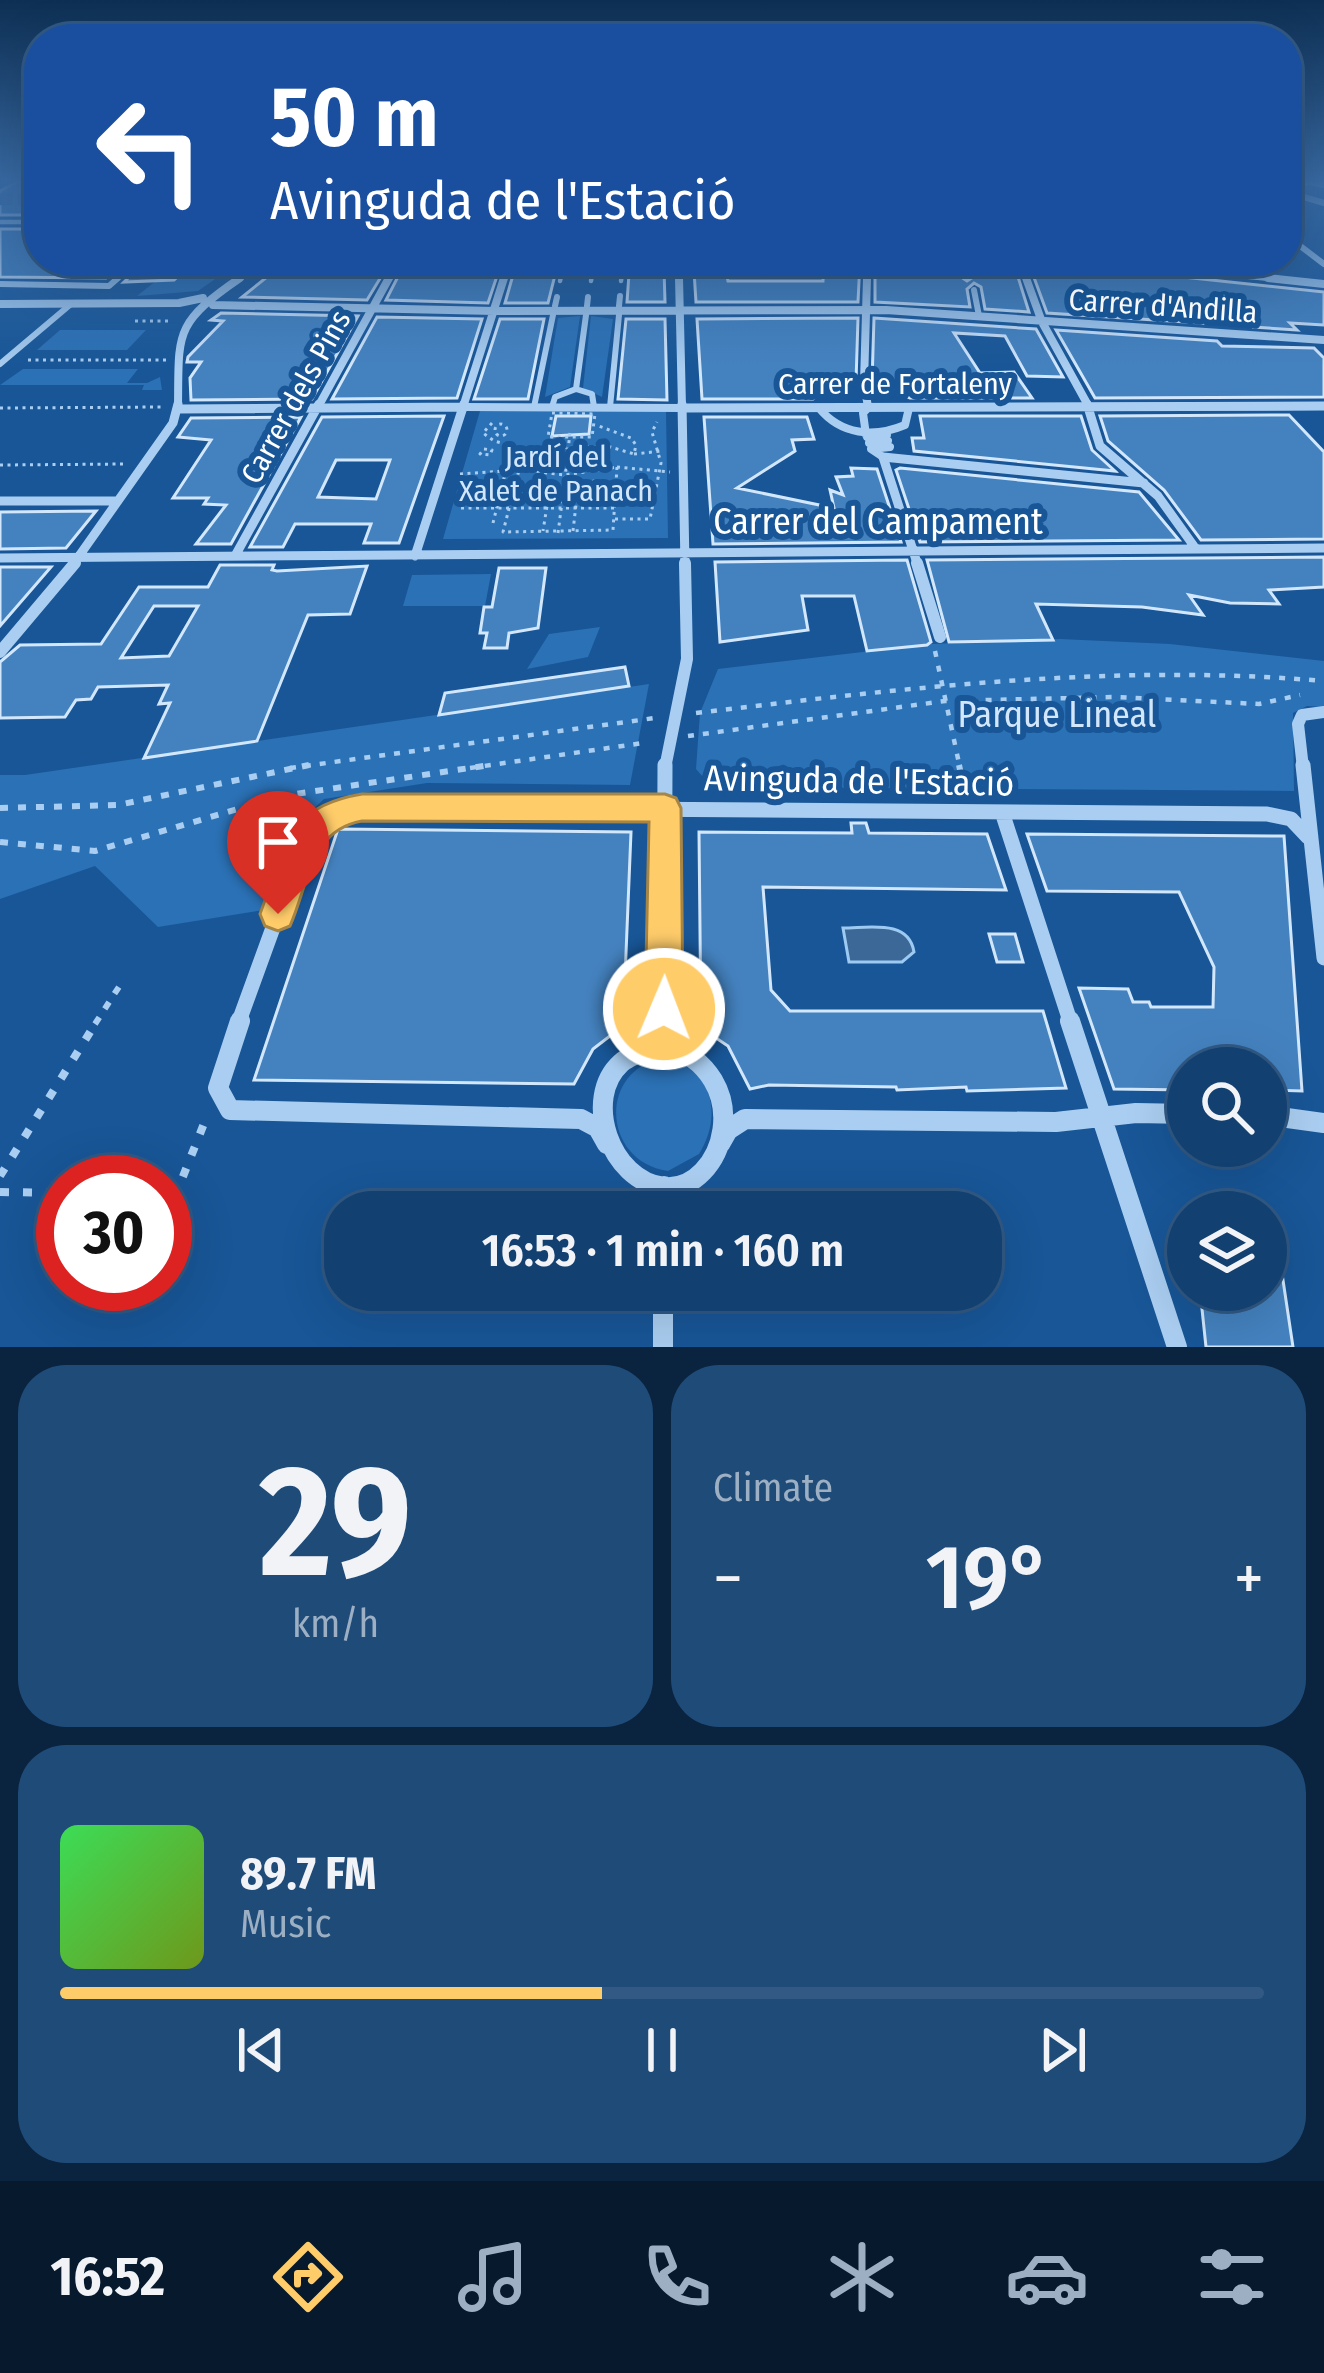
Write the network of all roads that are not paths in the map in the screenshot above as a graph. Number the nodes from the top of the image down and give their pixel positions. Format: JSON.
{"nodes":[{"id":1,"x":1302,"y":247,"type":"edge"},
{"id":2,"x":1324,"y":254,"type":"edge"},
{"id":3,"x":1312,"y":255,"type":"junction"},
{"id":4,"x":1324,"y":264,"type":"edge"},
{"id":5,"x":121,"y":276,"type":"edge"},
{"id":6,"x":245,"y":276,"type":"edge"},
{"id":7,"x":255,"y":276,"type":"edge"},
{"id":8,"x":391,"y":276,"type":"edge"},
{"id":9,"x":506,"y":276,"type":"edge"},
{"id":10,"x":561,"y":276,"type":"edge"},
{"id":11,"x":592,"y":276,"type":"edge"},
{"id":12,"x":622,"y":276,"type":"edge"},
{"id":13,"x":677,"y":276,"type":"edge"},
{"id":14,"x":867,"y":276,"type":"edge"},
{"id":15,"x":1025,"y":276,"type":"edge"},
{"id":16,"x":1241,"y":276,"type":"edge"},
{"id":17,"x":560,"y":281,"type":"dead end"},
{"id":18,"x":591,"y":281,"type":"dead end"},
{"id":19,"x":621,"y":281,"type":"dead end"},
{"id":20,"x":0,"y":284,"type":"edge"},
{"id":21,"x":1324,"y":284,"type":"edge"},
{"id":22,"x":974,"y":290,"type":"dead end"},
{"id":23,"x":216,"y":294,"type":"junction"},
{"id":24,"x":620,"y":296,"type":"dead end"},
{"id":25,"x":0,"y":304,"type":"edge"},
{"id":26,"x":71,"y":304,"type":"junction"},
{"id":27,"x":213,"y":305,"type":"junction"},
{"id":28,"x":555,"y":306,"type":"dead end"},
{"id":29,"x":587,"y":306,"type":"dead end"},
{"id":30,"x":374,"y":308,"type":"junction"},
{"id":31,"x":866,"y":310,"type":"junction"},
{"id":32,"x":495,"y":311,"type":"junction"},
{"id":33,"x":680,"y":311,"type":"junction"},
{"id":34,"x":980,"y":316,"type":"junction"},
{"id":35,"x":1042,"y":322,"type":"junction"},
{"id":36,"x":187,"y":323,"type":"junction"},
{"id":37,"x":1324,"y":340,"type":"edge"},
{"id":38,"x":2,"y":362,"type":"edge"},
{"id":39,"x":576,"y":389,"type":"junction"},
{"id":40,"x":1324,"y":406,"type":"edge"},
{"id":41,"x":465,"y":407,"type":"junction"},
{"id":42,"x":534,"y":407,"type":"junction"},
{"id":43,"x":552,"y":407,"type":"junction"},
{"id":44,"x":684,"y":408,"type":"junction"},
{"id":45,"x":819,"y":408,"type":"junction"},
{"id":46,"x":868,"y":408,"type":"junction"},
{"id":47,"x":909,"y":408,"type":"junction"},
{"id":48,"x":180,"y":409,"type":"junction"},
{"id":49,"x":316,"y":409,"type":"junction"},
{"id":50,"x":603,"y":409,"type":"junction"},
{"id":51,"x":1090,"y":409,"type":"junction"},
{"id":52,"x":884,"y":432,"type":"junction"},
{"id":53,"x":867,"y":434,"type":"junction"},
{"id":54,"x":883,"y":457,"type":"junction"},
{"id":55,"x":1144,"y":483,"type":"junction"},
{"id":56,"x":0,"y":501,"type":"edge"},
{"id":57,"x":118,"y":502,"type":"junction"},
{"id":58,"x":1324,"y":548,"type":"edge"},
{"id":59,"x":1196,"y":549,"type":"junction"},
{"id":60,"x":913,"y":550,"type":"junction"},
{"id":61,"x":689,"y":553,"type":"junction"},
{"id":62,"x":235,"y":556,"type":"junction"},
{"id":63,"x":415,"y":556,"type":"junction"},
{"id":64,"x":80,"y":557,"type":"junction"},
{"id":65,"x":0,"y":558,"type":"edge"},
{"id":66,"x":940,"y":637,"type":"road end"},
{"id":67,"x":0,"y":652,"type":"edge"},
{"id":68,"x":1320,"y":704,"type":"edge"},
{"id":69,"x":665,"y":808,"type":"junction"},
{"id":70,"x":1002,"y":812,"type":"junction"},
{"id":71,"x":1308,"y":837,"type":"junction"},
{"id":72,"x":1324,"y":958,"type":"edge"},
{"id":73,"x":664,"y":1044,"type":"junction"},
{"id":74,"x":1167,"y":1115,"type":"edge"},
{"id":75,"x":1103,"y":1117,"type":"junction"},
{"id":76,"x":1287,"y":1118,"type":"edge"},
{"id":77,"x":1324,"y":1123,"type":"edge"},
{"id":78,"x":607,"y":1144,"type":"junction"},
{"id":79,"x":720,"y":1144,"type":"junction"},
{"id":80,"x":664,"y":1186,"type":"junction"},
{"id":81,"x":664,"y":1191,"type":"edge"},
{"id":82,"x":663,"y":1311,"type":"edge"},
{"id":83,"x":663,"y":1347,"type":"edge"},
{"id":84,"x":1177,"y":1347,"type":"edge"}],
"edges":[{"from":1,"to":3,"type":"street"},
{"from":2,"to":3,"type":"street"},
{"from":3,"to":4,"type":"street"},
{"from":5,"to":20,"type":"lane"},
{"from":6,"to":23,"type":"street"},
{"from":7,"to":27,"type":"street"},
{"from":8,"to":30,"type":"street","name":"Carrer dels Pins"},
{"from":9,"to":32,"type":"street"},
{"from":10,"to":17,"type":"street"},
{"from":11,"to":18,"type":"street"},
{"from":12,"to":19,"type":"street"},
{"from":13,"to":33,"type":"street"},
{"from":14,"to":31,"type":"street"},
{"from":15,"to":35,"type":"street"},
{"from":16,"to":21,"type":"street"},
{"from":22,"to":34,"type":"street"},
{"from":23,"to":26,"type":"street"},
{"from":23,"to":36,"type":"street"},
{"from":24,"to":50,"type":"street"},
{"from":25,"to":26,"type":"street"},
{"from":26,"to":38,"type":"lane"},
{"from":27,"to":30,"type":"street","name":"Carrer d'Andilla"},
{"from":27,"to":36,"type":"street"},
{"from":28,"to":42,"type":"street"},
{"from":29,"to":39,"type":"street"},
{"from":30,"to":32,"type":"street","name":"Carrer d'Andilla"},
{"from":30,"to":49,"type":"street","name":"Carrer dels Pins"},
{"from":31,"to":33,"type":"street","name":"Carrer d'Andilla"},
{"from":31,"to":34,"type":"street","name":"Carrer d'Andilla"},
{"from":31,"to":46,"type":"street"},
{"from":32,"to":33,"type":"street","name":"Carrer d'Andilla"},
{"from":32,"to":41,"type":"street"},
{"from":33,"to":44,"type":"street"},
{"from":34,"to":35,"type":"street","name":"Carrer d'Andilla"},
{"from":35,"to":37,"type":"street","name":"Carrer d'Andilla"},
{"from":35,"to":51,"type":"street"},
{"from":36,"to":48,"type":"street"},
{"from":39,"to":43,"type":"street"},
{"from":39,"to":50,"type":"street"},
{"from":40,"to":51,"type":"street","name":"Carrer de Fortaleny"},
{"from":41,"to":42,"type":"street","name":"Carrer de Fortaleny"},
{"from":41,"to":49,"type":"street"},
{"from":41,"to":63,"type":"street"},
{"from":42,"to":43,"type":"street","name":"Carrer de Fortaleny"},
{"from":43,"to":50,"type":"street","name":"Carrer de Fortaleny"},
{"from":44,"to":45,"type":"street","name":"Carrer de Fortaleny"},
{"from":44,"to":50,"type":"street","name":"Carrer de Fortaleny"},
{"from":44,"to":61,"type":"street"},
{"from":45,"to":46,"type":"street","name":"Carrer de Fortaleny"},
{"from":45,"to":53,"type":"street"},
{"from":46,"to":47,"type":"street","name":"Carrer de Fortaleny"},
{"from":46,"to":52,"type":"street"},
{"from":46,"to":53,"type":"street"},
{"from":47,"to":51,"type":"street","name":"Carrer de Fortaleny"},
{"from":47,"to":52,"type":"street"},
{"from":48,"to":49,"type":"street"},
{"from":48,"to":57,"type":"street"},
{"from":49,"to":62,"type":"street","name":"Carrer dels Pins"},
{"from":51,"to":55,"type":"street"},
{"from":52,"to":53,"type":"street"},
{"from":53,"to":54,"type":"street"},
{"from":54,"to":55,"type":"street"},
{"from":54,"to":60,"type":"street"},
{"from":55,"to":59,"type":"street"},
{"from":56,"to":57,"type":"street"},
{"from":57,"to":64,"type":"street"},
{"from":58,"to":59,"type":"street","name":"Carrer del Campament"},
{"from":59,"to":60,"type":"street","name":"Carrer del Campament"},
{"from":60,"to":61,"type":"street","name":"Carrer del Campament"},
{"from":60,"to":66,"type":"street"},
{"from":61,"to":63,"type":"street","name":"Carrer del Campament"},
{"from":61,"to":69,"type":"street"},
{"from":62,"to":63,"type":"street","name":"Carrer del Campament"},
{"from":62,"to":64,"type":"street","name":"Carrer del Campament"},
{"from":64,"to":65,"type":"street","name":"Carrer del Campament"},
{"from":64,"to":67,"type":"street"},
{"from":68,"to":71,"type":"street"},
{"from":69,"to":70,"type":"street","name":"Avinguda de l'Estació"},
{"from":69,"to":73,"type":"street"},
{"from":69,"to":78,"type":"street","name":"Avinguda de l'Estació"},
{"from":70,"to":71,"type":"street","name":"Avinguda de l'Estació"},
{"from":70,"to":75,"type":"street"},
{"from":71,"to":72,"type":"street"},
{"from":73,"to":78,"type":"street"},
{"from":73,"to":79,"type":"street"},
{"from":74,"to":75,"type":"street"},
{"from":75,"to":79,"type":"street"},
{"from":75,"to":84,"type":"street"},
{"from":76,"to":77,"type":"street"},
{"from":78,"to":80,"type":"street"},
{"from":79,"to":80,"type":"street"},
{"from":80,"to":81,"type":"street"},
{"from":82,"to":83,"type":"street"}]}
